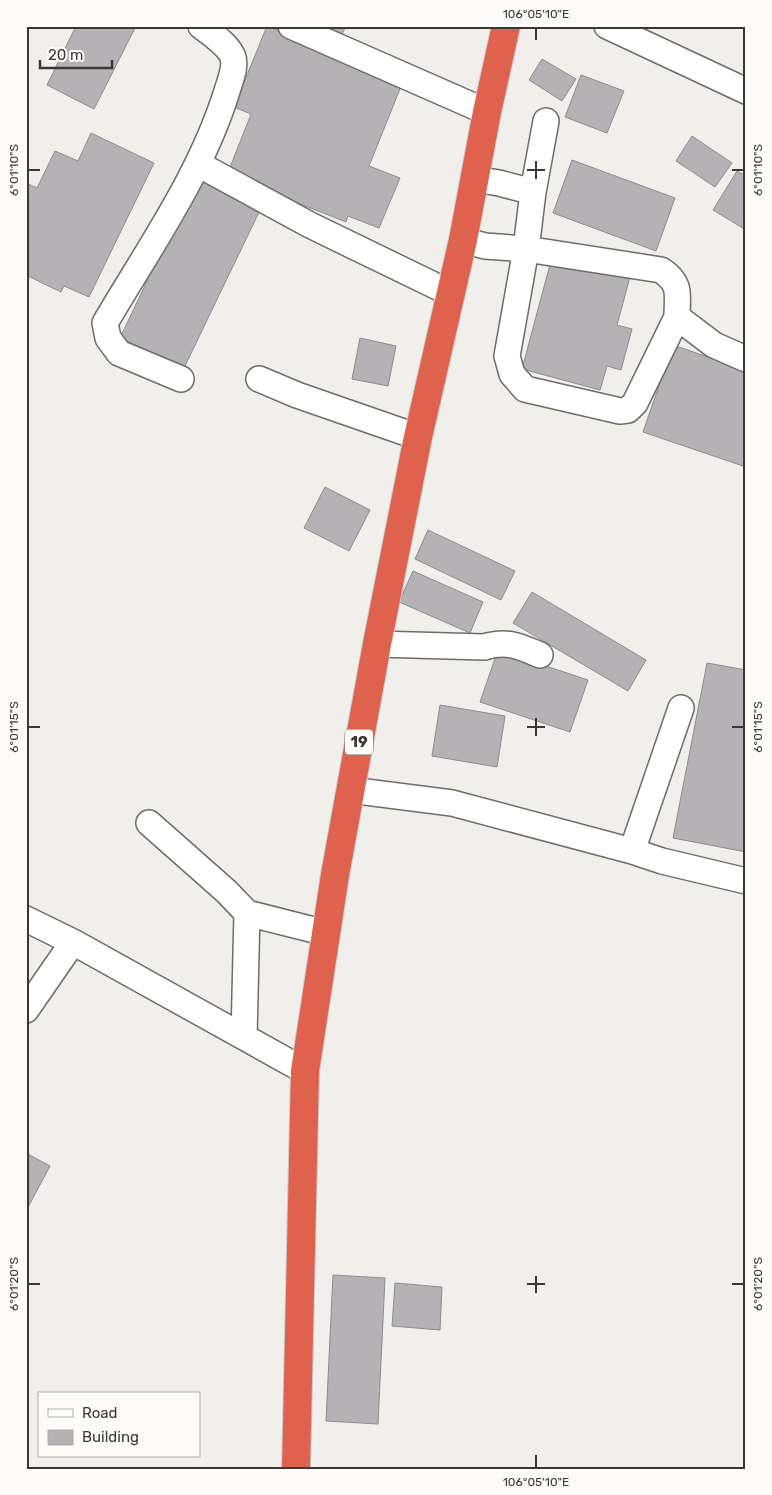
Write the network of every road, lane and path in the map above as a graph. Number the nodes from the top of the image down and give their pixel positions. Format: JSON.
{"nodes":[{"id":1,"x":201,"y":26,"type":"edge"},
{"id":2,"x":291,"y":26,"type":"edge"},
{"id":3,"x":506,"y":26,"type":"edge"},
{"id":4,"x":607,"y":26,"type":"edge"},
{"id":5,"x":746,"y":91,"type":"edge"},
{"id":6,"x":486,"y":112,"type":"junction"},
{"id":7,"x":546,"y":121,"type":"dead end"},
{"id":8,"x":198,"y":164,"type":"junction"},
{"id":9,"x":474,"y":179,"type":"junction"},
{"id":10,"x":533,"y":192,"type":"junction"},
{"id":11,"x":463,"y":240,"type":"junction"},
{"id":12,"x":526,"y":248,"type":"junction"},
{"id":13,"x":450,"y":293,"type":"junction"},
{"id":14,"x":677,"y":317,"type":"junction"},
{"id":15,"x":746,"y":359,"type":"edge"},
{"id":16,"x":180,"y":379,"type":"dead end"},
{"id":17,"x":259,"y":379,"type":"dead end"},
{"id":18,"x":418,"y":437,"type":"junction"},
{"id":19,"x":377,"y":644,"type":"junction"},
{"id":20,"x":540,"y":655,"type":"dead end"},
{"id":21,"x":680,"y":708,"type":"dead end"},
{"id":22,"x":350,"y":790,"type":"junction"},
{"id":23,"x":149,"y":823,"type":"dead end"},
{"id":24,"x":632,"y":851,"type":"junction"},
{"id":25,"x":746,"y":881,"type":"edge"},
{"id":26,"x":247,"y":913,"type":"junction"},
{"id":27,"x":29,"y":927,"type":"edge"},
{"id":28,"x":326,"y":933,"type":"junction"},
{"id":29,"x":72,"y":942,"type":"junction"},
{"id":30,"x":26,"y":1010,"type":"edge"},
{"id":31,"x":244,"y":1037,"type":"junction"},
{"id":32,"x":306,"y":1071,"type":"junction"},
{"id":33,"x":296,"y":1469,"type":"edge"}],
"edges":[{"from":1,"to":8,"type":"street"},
{"from":2,"to":6,"type":"street"},
{"from":3,"to":6,"type":"highway","number":"19"},
{"from":4,"to":5,"type":"street"},
{"from":6,"to":9,"type":"highway","number":"19"},
{"from":7,"to":10,"type":"street"},
{"from":8,"to":13,"type":"street"},
{"from":8,"to":16,"type":"street"},
{"from":9,"to":10,"type":"street"},
{"from":9,"to":11,"type":"highway","number":"19"},
{"from":10,"to":12,"type":"street"},
{"from":11,"to":12,"type":"street"},
{"from":11,"to":13,"type":"highway","number":"19"},
{"from":12,"to":14,"type":"street"},
{"from":12,"to":14,"type":"street"},
{"from":13,"to":18,"type":"highway","number":"19"},
{"from":14,"to":15,"type":"street"},
{"from":17,"to":18,"type":"street"},
{"from":18,"to":19,"type":"highway","number":"19"},
{"from":19,"to":20,"type":"street"},
{"from":19,"to":22,"type":"highway","number":"19"},
{"from":21,"to":24,"type":"street"},
{"from":22,"to":24,"type":"street"},
{"from":22,"to":28,"type":"highway","number":"19"},
{"from":23,"to":26,"type":"street"},
{"from":24,"to":25,"type":"street"},
{"from":26,"to":28,"type":"street"},
{"from":26,"to":31,"type":"street"},
{"from":27,"to":29,"type":"street"},
{"from":28,"to":32,"type":"highway","number":"19"},
{"from":29,"to":30,"type":"street"},
{"from":29,"to":31,"type":"street"},
{"from":31,"to":32,"type":"street"},
{"from":32,"to":33,"type":"highway","number":"19"}]}
